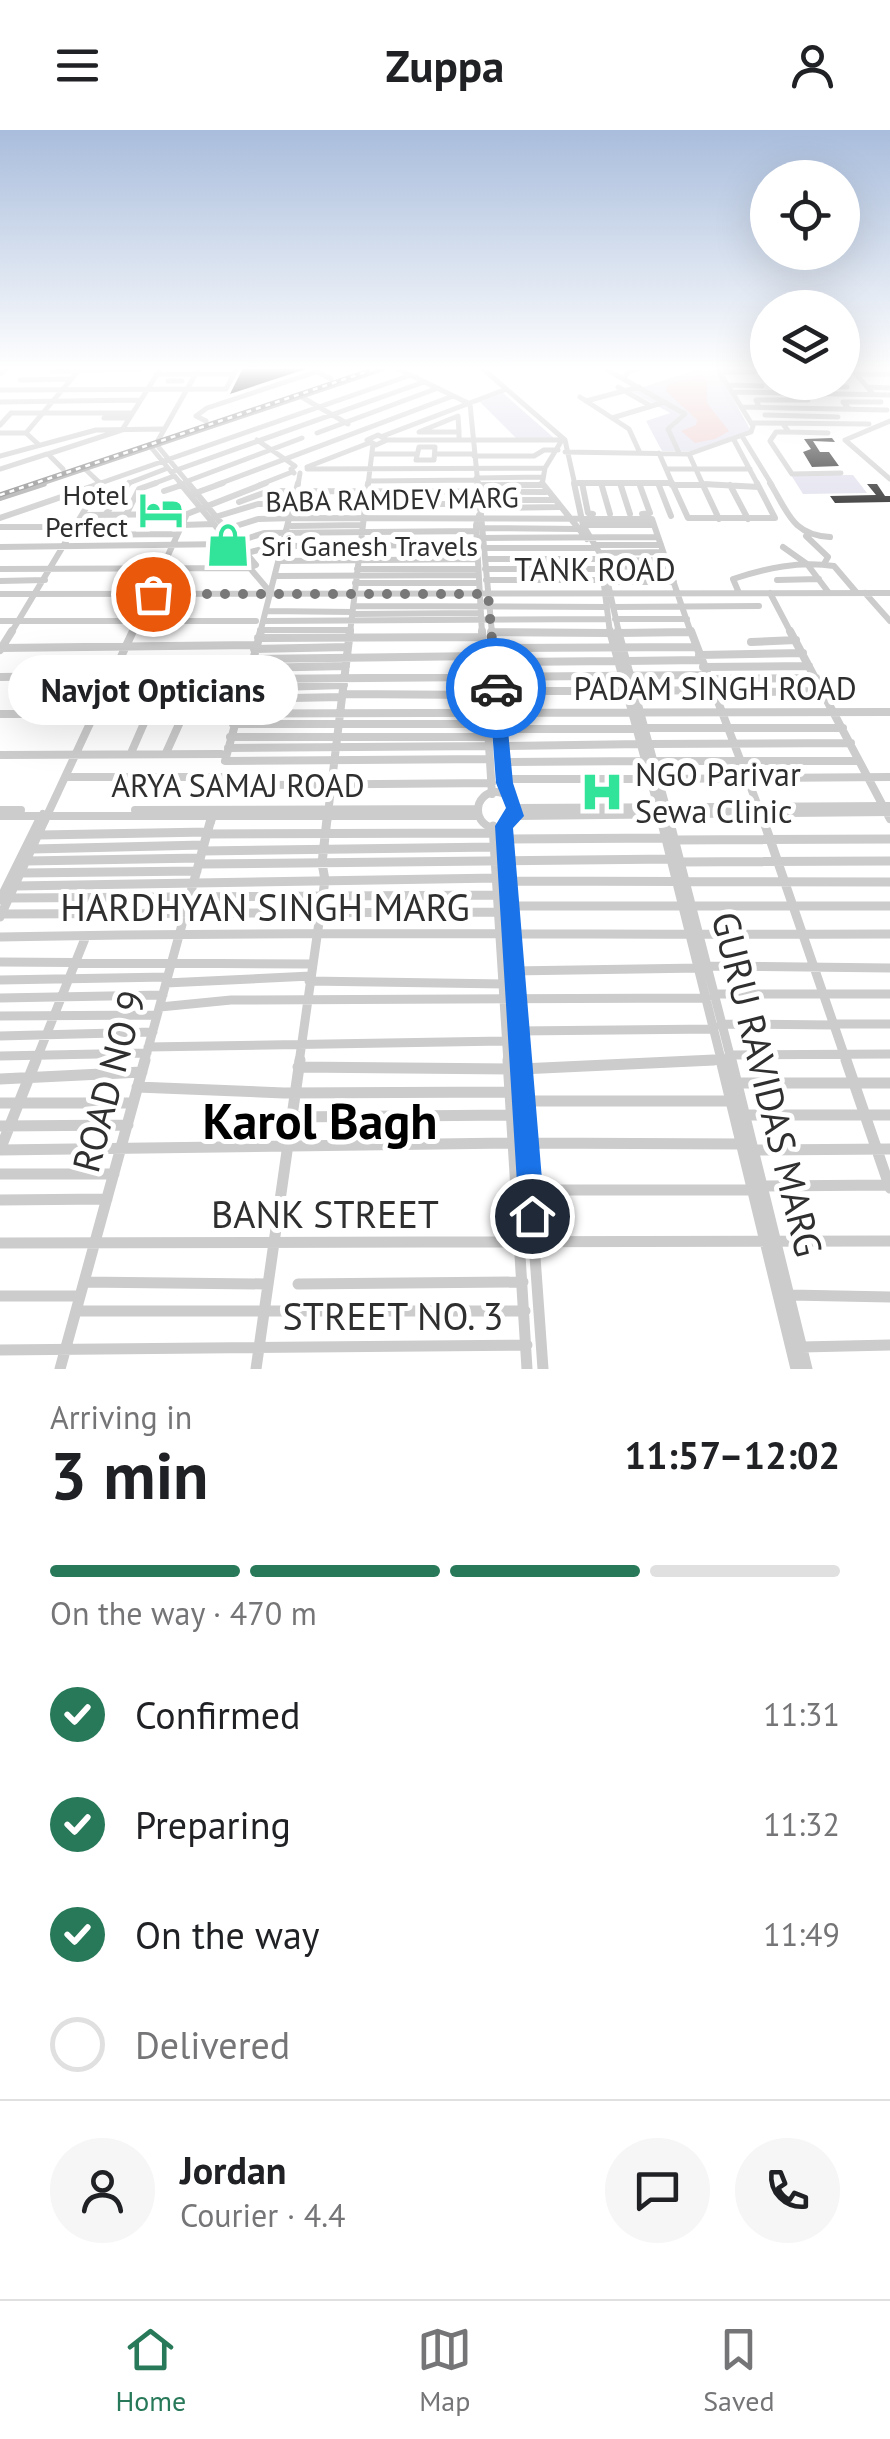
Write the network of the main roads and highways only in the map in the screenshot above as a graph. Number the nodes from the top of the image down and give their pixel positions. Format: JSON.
{"nodes":[{"id":1,"x":192,"y":426,"type":"edge"},
{"id":2,"x":204,"y":426,"type":"edge"},
{"id":3,"x":158,"y":437,"type":"junction"},
{"id":4,"x":2,"y":496,"type":"edge"}],
"edges":[{"from":1,"to":3,"type":"main road"},
{"from":2,"to":3,"type":"main road"},
{"from":3,"to":4,"type":"main road"},
{"from":3,"to":4,"type":"main road"}]}
